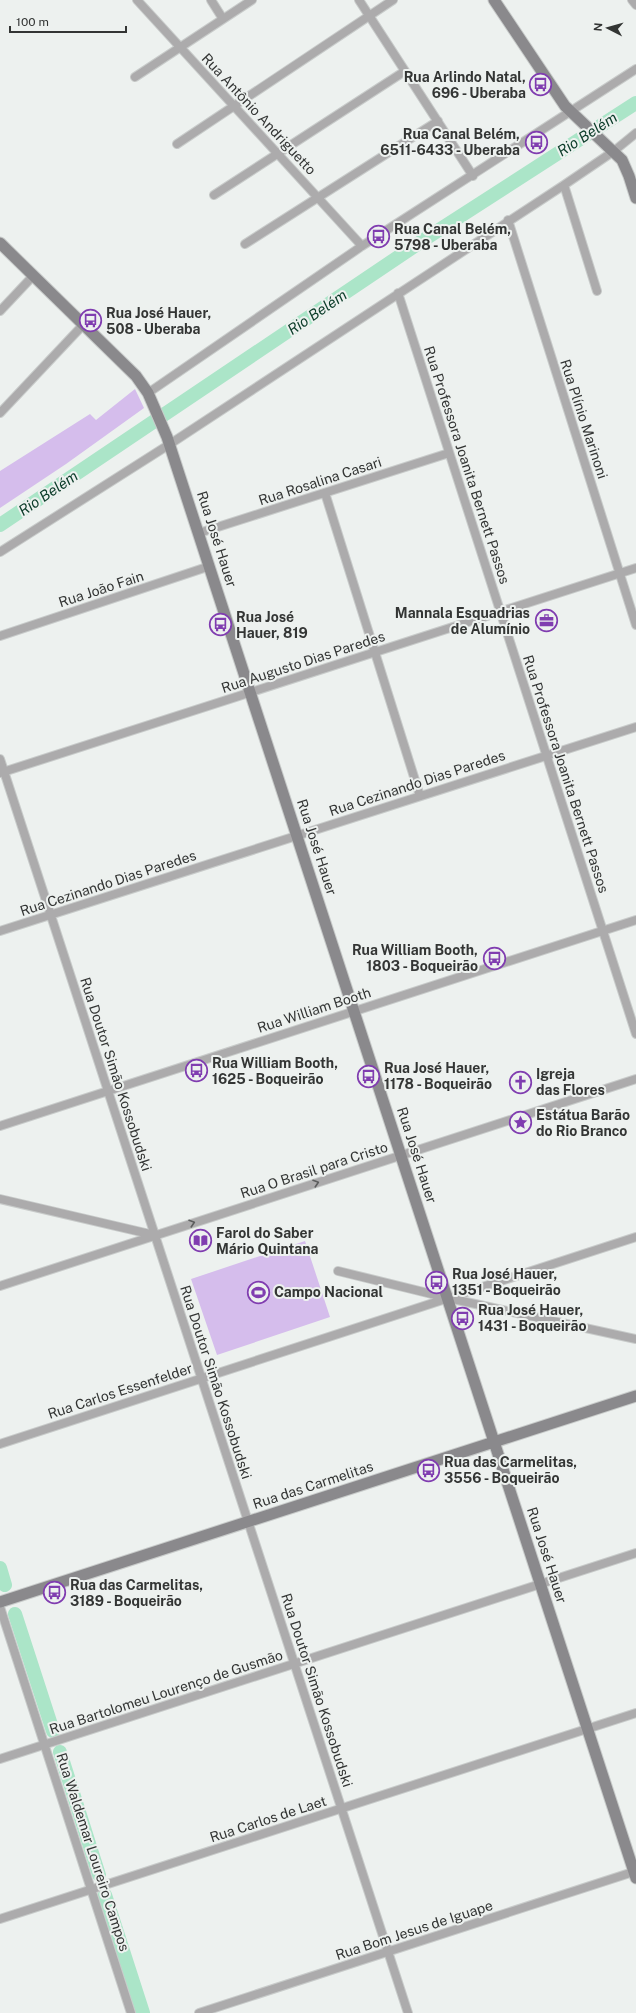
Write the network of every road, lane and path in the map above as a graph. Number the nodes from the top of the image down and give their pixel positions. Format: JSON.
{"nodes":[{"id":1,"x":136,"y":0,"type":"edge"},
{"id":2,"x":211,"y":0,"type":"edge"},
{"id":3,"x":252,"y":0,"type":"edge"},
{"id":4,"x":359,"y":0,"type":"edge"},
{"id":5,"x":393,"y":0,"type":"edge"},
{"id":6,"x":494,"y":0,"type":"edge"},
{"id":7,"x":632,"y":0,"type":"edge"},
{"id":8,"x":636,"y":5,"type":"edge"},
{"id":9,"x":369,"y":15,"type":"junction"},
{"id":10,"x":224,"y":19,"type":"junction"},
{"id":11,"x":181,"y":48,"type":"junction"},
{"id":12,"x":636,"y":69,"type":"edge"},
{"id":13,"x":405,"y":71,"type":"junction"},
{"id":14,"x":135,"y":77,"type":"dead end"},
{"id":15,"x":233,"y":106,"type":"junction"},
{"id":16,"x":572,"y":114,"type":"junction"},
{"id":17,"x":438,"y":121,"type":"junction"},
{"id":18,"x":636,"y":133,"type":"edge"},
{"id":19,"x":177,"y":144,"type":"dead end"},
{"id":20,"x":611,"y":149,"type":"junction"},
{"id":21,"x":278,"y":155,"type":"junction"},
{"id":22,"x":473,"y":176,"type":"junction"},
{"id":23,"x":564,"y":185,"type":"junction"},
{"id":24,"x":214,"y":195,"type":"dead end"},
{"id":25,"x":318,"y":198,"type":"junction"},
{"id":26,"x":636,"y":198,"type":"edge"},
{"id":27,"x":508,"y":220,"type":"junction"},
{"id":28,"x":0,"y":243,"type":"edge"},
{"id":29,"x":245,"y":244,"type":"dead end"},
{"id":30,"x":362,"y":246,"type":"junction"},
{"id":31,"x":33,"y":276,"type":"junction"},
{"id":32,"x":597,"y":291,"type":"dead end"},
{"id":33,"x":398,"y":293,"type":"junction"},
{"id":34,"x":0,"y":311,"type":"edge"},
{"id":35,"x":84,"y":325,"type":"junction"},
{"id":36,"x":150,"y":396,"type":"junction"},
{"id":37,"x":0,"y":413,"type":"edge"},
{"id":38,"x":169,"y":440,"type":"junction"},
{"id":39,"x":449,"y":453,"type":"junction"},
{"id":40,"x":325,"y":493,"type":"junction"},
{"id":41,"x":199,"y":533,"type":"junction"},
{"id":42,"x":0,"y":552,"type":"edge"},
{"id":43,"x":210,"y":566,"type":"junction"},
{"id":44,"x":636,"y":568,"type":"edge"},
{"id":45,"x":620,"y":574,"type":"junction"},
{"id":46,"x":500,"y":612,"type":"junction"},
{"id":47,"x":636,"y":625,"type":"edge"},
{"id":48,"x":0,"y":636,"type":"edge"},
{"id":49,"x":375,"y":652,"type":"junction"},
{"id":50,"x":251,"y":693,"type":"junction"},
{"id":51,"x":636,"y":727,"type":"edge"},
{"id":52,"x":547,"y":755,"type":"junction"},
{"id":53,"x":0,"y":759,"type":"edge"},
{"id":54,"x":2,"y":773,"type":"edge"},
{"id":55,"x":420,"y":796,"type":"junction"},
{"id":56,"x":297,"y":836,"type":"junction"},
{"id":57,"x":51,"y":915,"type":"junction"},
{"id":58,"x":636,"y":920,"type":"edge"},
{"id":59,"x":0,"y":931,"type":"edge"},
{"id":60,"x":603,"y":931,"type":"junction"},
{"id":61,"x":354,"y":1011,"type":"junction"},
{"id":62,"x":636,"y":1034,"type":"edge"},
{"id":63,"x":636,"y":1079,"type":"edge"},
{"id":64,"x":108,"y":1091,"type":"junction"},
{"id":65,"x":0,"y":1126,"type":"edge"},
{"id":66,"x":401,"y":1156,"type":"junction"},
{"id":67,"x":0,"y":1199,"type":"edge"},
{"id":68,"x":155,"y":1236,"type":"junction"},
{"id":69,"x":636,"y":1237,"type":"edge"},
{"id":70,"x":338,"y":1271,"type":"dead end"},
{"id":71,"x":0,"y":1286,"type":"edge"},
{"id":72,"x":448,"y":1298,"type":"junction"},
{"id":73,"x":636,"y":1339,"type":"edge"},
{"id":74,"x":202,"y":1378,"type":"junction"},
{"id":75,"x":636,"y":1396,"type":"edge"},
{"id":76,"x":494,"y":1442,"type":"junction"},
{"id":77,"x":0,"y":1444,"type":"edge"},
{"id":78,"x":248,"y":1522,"type":"junction"},
{"id":79,"x":636,"y":1553,"type":"edge"},
{"id":80,"x":541,"y":1584,"type":"junction"},
{"id":81,"x":0,"y":1602,"type":"edge"},
{"id":82,"x":0,"y":1607,"type":"edge"},
{"id":83,"x":294,"y":1664,"type":"junction"},
{"id":84,"x":636,"y":1713,"type":"edge"},
{"id":85,"x":588,"y":1729,"type":"junction"},
{"id":86,"x":44,"y":1745,"type":"junction"},
{"id":87,"x":0,"y":1759,"type":"edge"},
{"id":88,"x":342,"y":1809,"type":"junction"},
{"id":89,"x":635,"y":1874,"type":"edge"},
{"id":90,"x":91,"y":1890,"type":"junction"},
{"id":91,"x":0,"y":1919,"type":"edge"},
{"id":92,"x":388,"y":1952,"type":"junction"},
{"id":93,"x":131,"y":2013,"type":"edge"},
{"id":94,"x":199,"y":2013,"type":"edge"},
{"id":95,"x":408,"y":2013,"type":"edge"}],
"edges":[{"from":1,"to":11,"type":"street","name":"Rua Antônio Andriguetto"},
{"from":2,"to":10,"type":"street"},
{"from":3,"to":10,"type":"street"},
{"from":4,"to":9,"type":"street"},
{"from":5,"to":9,"type":"street"},
{"from":6,"to":16,"type":"main road"},
{"from":7,"to":8,"type":"street"},
{"from":9,"to":13,"type":"street"},
{"from":9,"to":15,"type":"street"},
{"from":10,"to":11,"type":"street"},
{"from":11,"to":14,"type":"street"},
{"from":11,"to":15,"type":"street","name":"Rua Antônio Andriguetto"},
{"from":12,"to":16,"type":"street"},
{"from":13,"to":17,"type":"street"},
{"from":13,"to":21,"type":"street"},
{"from":15,"to":19,"type":"street"},
{"from":15,"to":21,"type":"street","name":"Rua Antônio Andriguetto"},
{"from":16,"to":20,"type":"main road"},
{"from":16,"to":22,"type":"street"},
{"from":17,"to":22,"type":"street"},
{"from":17,"to":25,"type":"street"},
{"from":18,"to":20,"type":"street"},
{"from":20,"to":23,"type":"street"},
{"from":20,"to":26,"type":"main road"},
{"from":21,"to":24,"type":"street"},
{"from":21,"to":25,"type":"street","name":"Rua Antônio Andriguetto"},
{"from":22,"to":30,"type":"street"},
{"from":23,"to":27,"type":"street"},
{"from":23,"to":32,"type":"street"},
{"from":25,"to":29,"type":"street"},
{"from":25,"to":30,"type":"street","name":"Rua Antônio Andriguetto"},
{"from":27,"to":33,"type":"street"},
{"from":27,"to":45,"type":"street","name":"Rua Plínio Marinoni"},
{"from":28,"to":31,"type":"main road","name":"Rua José Hauer"},
{"from":30,"to":36,"type":"street"},
{"from":31,"to":34,"type":"street"},
{"from":31,"to":35,"type":"main road","name":"Rua José Hauer"},
{"from":33,"to":38,"type":"street"},
{"from":33,"to":39,"type":"street","name":"Rua Professora Joanita Bernett Passos"},
{"from":35,"to":36,"type":"main road","name":"Rua José Hauer"},
{"from":35,"to":37,"type":"street"},
{"from":36,"to":38,"type":"main road","name":"Rua José Hauer"},
{"from":38,"to":41,"type":"main road","name":"Rua José Hauer"},
{"from":38,"to":42,"type":"street"},
{"from":39,"to":40,"type":"street","name":"Rua Rosalina Casari"},
{"from":39,"to":46,"type":"street","name":"Rua Professora Joanita Bernett Passos"},
{"from":40,"to":41,"type":"street","name":"Rua Rosalina Casari"},
{"from":40,"to":49,"type":"street"},
{"from":41,"to":43,"type":"main road","name":"Rua José Hauer"},
{"from":43,"to":48,"type":"street","name":"Rua João Fain"},
{"from":43,"to":50,"type":"main road","name":"Rua José Hauer"},
{"from":44,"to":45,"type":"street","name":"Rua Augusto Dias Paredes"},
{"from":45,"to":46,"type":"street","name":"Rua Augusto Dias Paredes"},
{"from":45,"to":47,"type":"street","name":"Rua Plínio Marinoni"},
{"from":46,"to":49,"type":"street","name":"Rua Augusto Dias Paredes"},
{"from":46,"to":52,"type":"street","name":"Rua Professora Joanita Bernett Passos"},
{"from":49,"to":50,"type":"street","name":"Rua Augusto Dias Paredes"},
{"from":49,"to":55,"type":"street"},
{"from":50,"to":54,"type":"street","name":"Rua Augusto Dias Paredes"},
{"from":50,"to":56,"type":"main road","name":"Rua José Hauer"},
{"from":51,"to":52,"type":"street","name":"Rua Cezinando Dias Paredes"},
{"from":52,"to":55,"type":"street","name":"Rua Cezinando Dias Paredes"},
{"from":52,"to":60,"type":"street","name":"Rua Professora Joanita Bernett Passos"},
{"from":53,"to":54,"type":"street","name":"Rua Doutor Simão Kossobudski"},
{"from":54,"to":57,"type":"street","name":"Rua Doutor Simão Kossobudski"},
{"from":55,"to":56,"type":"street","name":"Rua Cezinando Dias Paredes"},
{"from":56,"to":57,"type":"street","name":"Rua Cezinando Dias Paredes"},
{"from":56,"to":61,"type":"main road","name":"Rua José Hauer"},
{"from":57,"to":59,"type":"street","name":"Rua Cezinando Dias Paredes"},
{"from":57,"to":64,"type":"street","name":"Rua Doutor Simão Kossobudski"},
{"from":58,"to":60,"type":"street","name":"Rua William Booth"},
{"from":60,"to":61,"type":"street","name":"Rua William Booth"},
{"from":60,"to":62,"type":"street","name":"Rua Professora Joanita Bernett Passos"},
{"from":61,"to":64,"type":"street","name":"Rua William Booth"},
{"from":61,"to":66,"type":"main road","name":"Rua José Hauer"},
{"from":63,"to":66,"type":"street","name":"Rua O Brasil para Cristo"},
{"from":64,"to":65,"type":"street","name":"Rua William Booth"},
{"from":64,"to":68,"type":"street","name":"Rua Doutor Simão Kossobudski"},
{"from":68,"to":66,"type":"street","name":"Rua O Brasil para Cristo","one_way":true},
{"from":66,"to":72,"type":"main road","name":"Rua José Hauer"},
{"from":67,"to":68,"type":"street"},
{"from":68,"to":71,"type":"street","name":"Rua O Brasil para Cristo"},
{"from":68,"to":74,"type":"street","name":"Rua Doutor Simão Kossobudski"},
{"from":69,"to":72,"type":"street","name":"Rua Carlos Essenfelder"},
{"from":70,"to":72,"type":"street"},
{"from":72,"to":73,"type":"street"},
{"from":72,"to":74,"type":"street","name":"Rua Carlos Essenfelder"},
{"from":72,"to":76,"type":"main road","name":"Rua José Hauer"},
{"from":74,"to":77,"type":"street","name":"Rua Carlos Essenfelder"},
{"from":74,"to":78,"type":"street","name":"Rua Doutor Simão Kossobudski"},
{"from":75,"to":76,"type":"main road","name":"Rua das Carmelitas"},
{"from":76,"to":78,"type":"main road","name":"Rua das Carmelitas"},
{"from":76,"to":80,"type":"main road","name":"Rua José Hauer"},
{"from":78,"to":81,"type":"main road","name":"Rua das Carmelitas"},
{"from":78,"to":83,"type":"street","name":"Rua Doutor Simão Kossobudski"},
{"from":79,"to":80,"type":"street","name":"Rua Bartolomeu Lourenço de Gusmão"},
{"from":80,"to":83,"type":"street","name":"Rua Bartolomeu Lourenço de Gusmão"},
{"from":80,"to":85,"type":"main road","name":"Rua José Hauer"},
{"from":82,"to":86,"type":"street","name":"Rua Waldemar Loureiro Campos"},
{"from":83,"to":86,"type":"street","name":"Rua Bartolomeu Lourenço de Gusmão"},
{"from":83,"to":88,"type":"street","name":"Rua Doutor Simão Kossobudski"},
{"from":84,"to":85,"type":"street","name":"Rua Carlos de Laet"},
{"from":85,"to":88,"type":"street","name":"Rua Carlos de Laet"},
{"from":85,"to":89,"type":"main road","name":"Rua José Hauer"},
{"from":86,"to":87,"type":"street","name":"Rua Bartolomeu Lourenço de Gusmão"},
{"from":86,"to":90,"type":"street","name":"Rua Waldemar Loureiro Campos"},
{"from":88,"to":90,"type":"street","name":"Rua Carlos de Laet"},
{"from":88,"to":92,"type":"street","name":"Rua Doutor Simão Kossobudski"},
{"from":89,"to":92,"type":"street","name":"Rua Bom Jesus de Iguape"},
{"from":90,"to":91,"type":"street","name":"Rua Carlos de Laet"},
{"from":90,"to":93,"type":"street","name":"Rua Waldemar Loureiro Campos"},
{"from":92,"to":94,"type":"street","name":"Rua Bom Jesus de Iguape"},
{"from":92,"to":95,"type":"street","name":"Rua Doutor Simão Kossobudski"}]}
